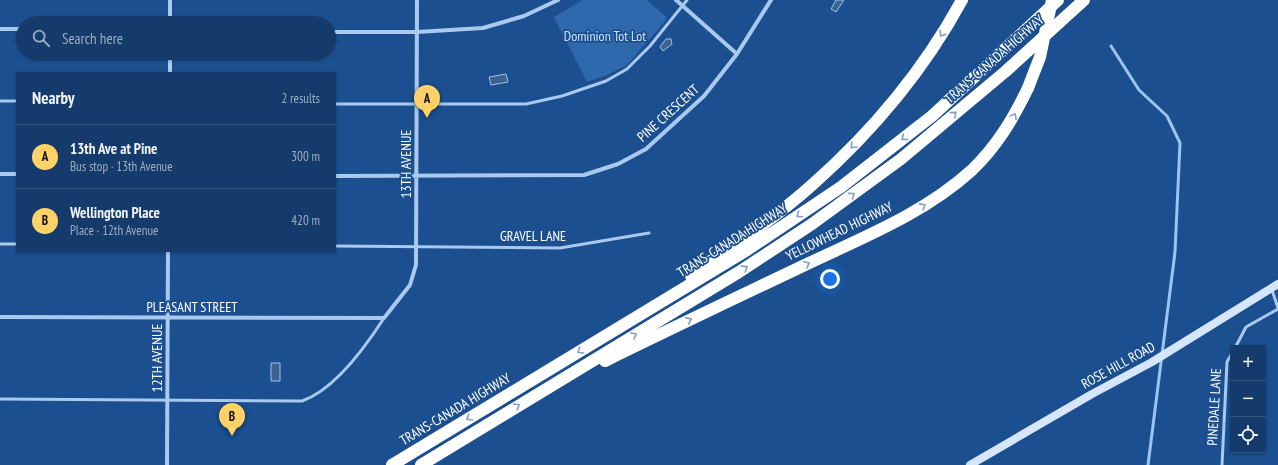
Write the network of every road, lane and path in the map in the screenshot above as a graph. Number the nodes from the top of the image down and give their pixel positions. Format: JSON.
{"nodes":[{"id":1,"x":170,"y":0,"type":"edge"},
{"id":2,"x":417,"y":0,"type":"edge"},
{"id":3,"x":558,"y":0,"type":"edge"},
{"id":4,"x":676,"y":0,"type":"edge"},
{"id":5,"x":687,"y":0,"type":"edge"},
{"id":6,"x":771,"y":0,"type":"edge"},
{"id":7,"x":962,"y":0,"type":"edge"},
{"id":8,"x":1052,"y":0,"type":"edge"},
{"id":9,"x":1058,"y":0,"type":"edge"},
{"id":10,"x":1084,"y":0,"type":"edge"},
{"id":11,"x":682,"y":6,"type":"junction"},
{"id":12,"x":170,"y":16,"type":"edge"},
{"id":13,"x":0,"y":29,"type":"edge"},
{"id":14,"x":16,"y":29,"type":"edge"},
{"id":15,"x":336,"y":32,"type":"edge"},
{"id":16,"x":417,"y":32,"type":"junction"},
{"id":17,"x":737,"y":54,"type":"junction"},
{"id":18,"x":170,"y":60,"type":"edge"},
{"id":19,"x":170,"y":72,"type":"edge"},
{"id":20,"x":0,"y":101,"type":"edge"},
{"id":21,"x":16,"y":101,"type":"edge"},
{"id":22,"x":336,"y":104,"type":"edge"},
{"id":23,"x":416,"y":105,"type":"junction"},
{"id":24,"x":0,"y":174,"type":"edge"},
{"id":25,"x":16,"y":174,"type":"edge"},
{"id":26,"x":336,"y":176,"type":"edge"},
{"id":27,"x":417,"y":176,"type":"junction"},
{"id":28,"x":649,"y":233,"type":"dead end"},
{"id":29,"x":0,"y":244,"type":"edge"},
{"id":30,"x":16,"y":244,"type":"edge"},
{"id":31,"x":336,"y":246,"type":"edge"},
{"id":32,"x":417,"y":246,"type":"junction"},
{"id":33,"x":168,"y":252,"type":"edge"},
{"id":34,"x":1274,"y":286,"type":"edge"},
{"id":35,"x":1278,"y":309,"type":"edge"},
{"id":36,"x":0,"y":317,"type":"edge"},
{"id":37,"x":168,"y":318,"type":"junction"},
{"id":38,"x":384,"y":318,"type":"junction"},
{"id":39,"x":614,"y":331,"type":"junction"},
{"id":40,"x":1237,"y":345,"type":"edge"},
{"id":41,"x":1230,"y":356,"type":"edge"},
{"id":42,"x":541,"y":392,"type":"junction"},
{"id":43,"x":0,"y":399,"type":"edge"},
{"id":44,"x":168,"y":399,"type":"junction"},
{"id":45,"x":167,"y":465,"type":"edge"},
{"id":46,"x":392,"y":465,"type":"edge"},
{"id":47,"x":421,"y":465,"type":"edge"},
{"id":48,"x":970,"y":465,"type":"edge"},
{"id":49,"x":1222,"y":465,"type":"edge"}],
"edges":[{"from":1,"to":12,"type":"street"},
{"from":2,"to":16,"type":"street","name":"13TH AVENUE"},
{"from":3,"to":16,"type":"street"},
{"from":4,"to":11,"type":"street"},
{"from":5,"to":11,"type":"lane"},
{"from":6,"to":17,"type":"street","name":"PINE CRESCENT"},
{"from":7,"to":39,"type":"highway","one_way":true},
{"from":42,"to":8,"type":"highway","name":"YELLOWHEAD HIGHWAY","one_way":true,"bridge":true},
{"from":9,"to":39,"type":"highway","name":"TRANS-CANADA HIGHWAY","one_way":true},
{"from":42,"to":10,"type":"highway","name":"TRANS-CANADA HIGHWAY","one_way":true},
{"from":11,"to":17,"type":"street"},
{"from":11,"to":23,"type":"lane"},
{"from":13,"to":14,"type":"street"},
{"from":15,"to":16,"type":"street"},
{"from":16,"to":23,"type":"street","name":"13TH AVENUE"},
{"from":17,"to":27,"type":"street","name":"PINE CRESCENT"},
{"from":18,"to":19,"type":"street"},
{"from":20,"to":21,"type":"lane"},
{"from":22,"to":23,"type":"lane"},
{"from":23,"to":27,"type":"street","name":"13TH AVENUE"},
{"from":24,"to":25,"type":"street"},
{"from":26,"to":27,"type":"street","name":"PINE CRESCENT"},
{"from":27,"to":32,"type":"street","name":"13TH AVENUE"},
{"from":28,"to":32,"type":"lane","name":"GRAVEL LANE"},
{"from":29,"to":30,"type":"lane"},
{"from":31,"to":32,"type":"lane","name":"GRAVEL LANE"},
{"from":32,"to":38,"type":"street","name":"13TH AVENUE"},
{"from":33,"to":37,"type":"street","name":"12TH AVENUE"},
{"from":34,"to":35,"type":"lane"},
{"from":34,"to":48,"type":"street","name":"ROSE HILL ROAD"},
{"from":35,"to":40,"type":"lane"},
{"from":36,"to":37,"type":"street","name":"PLEASANT STREET"},
{"from":37,"to":38,"type":"street","name":"PLEASANT STREET"},
{"from":37,"to":44,"type":"street","name":"12TH AVENUE"},
{"from":38,"to":44,"type":"lane"},
{"from":39,"to":46,"type":"highway","name":"TRANS-CANADA HIGHWAY","one_way":true},
{"from":41,"to":49,"type":"lane","name":"PINEDALE LANE"},
{"from":47,"to":42,"type":"highway","name":"TRANS-CANADA HIGHWAY","one_way":true},
{"from":43,"to":44,"type":"lane"},
{"from":44,"to":45,"type":"street","name":"12TH AVENUE"}]}
